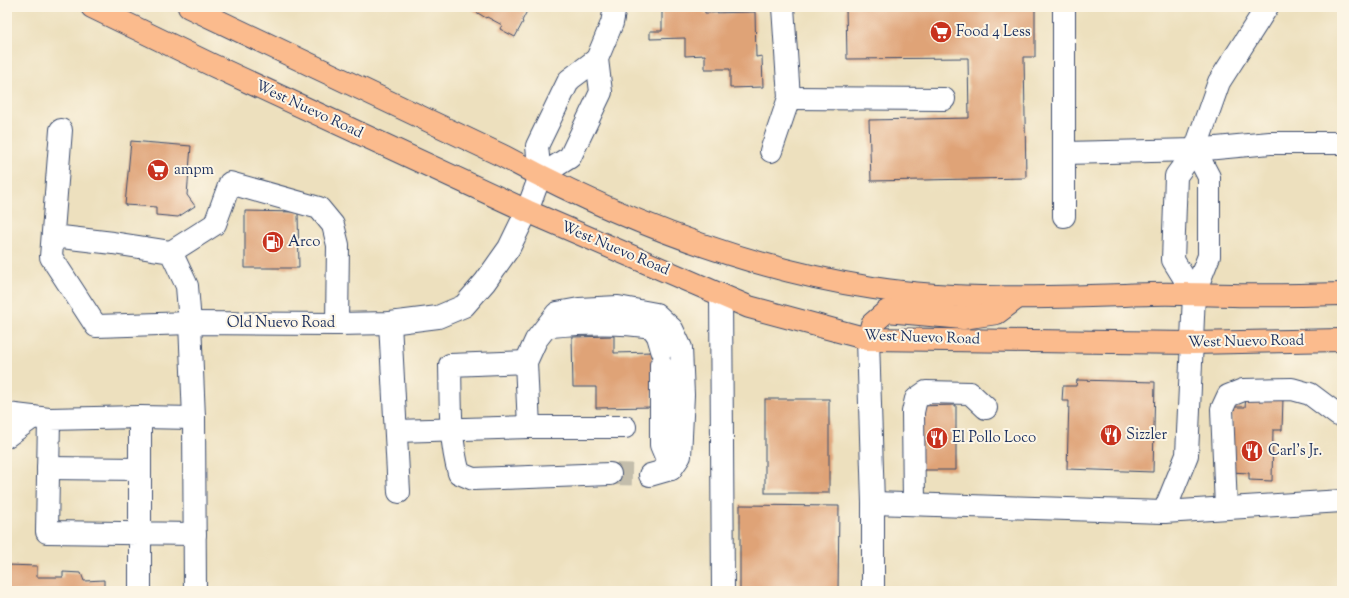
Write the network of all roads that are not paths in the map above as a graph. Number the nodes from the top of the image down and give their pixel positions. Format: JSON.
{"nodes":[{"id":1,"x":92,"y":7,"type":"edge"},
{"id":2,"x":189,"y":7,"type":"edge"},
{"id":3,"x":615,"y":7,"type":"edge"},
{"id":4,"x":783,"y":7,"type":"edge"},
{"id":5,"x":1064,"y":7,"type":"edge"},
{"id":6,"x":1267,"y":7,"type":"edge"},
{"id":7,"x":597,"y":59,"type":"junction"},
{"id":8,"x":789,"y":98,"type":"junction"},
{"id":9,"x":944,"y":99,"type":"dead end"},
{"id":10,"x":61,"y":130,"type":"dead end"},
{"id":11,"x":1342,"y":143,"type":"edge"},
{"id":12,"x":1196,"y":150,"type":"junction"},
{"id":13,"x":771,"y":151,"type":"dead end"},
{"id":14,"x":1064,"y":153,"type":"junction"},
{"id":15,"x":540,"y":176,"type":"junction"},
{"id":16,"x":527,"y":211,"type":"junction"},
{"id":17,"x":1064,"y":216,"type":"dead end"},
{"id":18,"x":52,"y":236,"type":"junction"},
{"id":19,"x":171,"y":252,"type":"junction"},
{"id":20,"x":1194,"y":294,"type":"junction"},
{"id":21,"x":1342,"y":294,"type":"edge"},
{"id":22,"x":721,"y":295,"type":"junction"},
{"id":23,"x":1017,"y":298,"type":"junction"},
{"id":24,"x":190,"y":323,"type":"junction"},
{"id":25,"x":390,"y":323,"type":"junction"},
{"id":26,"x":337,"y":324,"type":"junction"},
{"id":27,"x":546,"y":326,"type":"junction"},
{"id":28,"x":868,"y":339,"type":"junction"},
{"id":29,"x":1342,"y":340,"type":"edge"},
{"id":30,"x":1193,"y":343,"type":"junction"},
{"id":31,"x":526,"y":362,"type":"junction"},
{"id":32,"x":986,"y":408,"type":"dead end"},
{"id":33,"x":7,"y":414,"type":"edge"},
{"id":34,"x":1338,"y":415,"type":"dead end"},
{"id":35,"x":140,"y":417,"type":"junction"},
{"id":36,"x":41,"y":418,"type":"junction"},
{"id":37,"x":194,"y":418,"type":"junction"},
{"id":38,"x":529,"y":427,"type":"junction"},
{"id":39,"x":625,"y":427,"type":"dead end"},
{"id":40,"x":452,"y":429,"type":"junction"},
{"id":41,"x":396,"y":431,"type":"junction"},
{"id":42,"x":7,"y":436,"type":"edge"},
{"id":43,"x":48,"y":468,"type":"junction"},
{"id":44,"x":140,"y":469,"type":"junction"},
{"id":45,"x":671,"y":469,"type":"junction"},
{"id":46,"x":610,"y":474,"type":"tunnel mouth"},
{"id":47,"x":650,"y":475,"type":"tunnel mouth"},
{"id":48,"x":399,"y":492,"type":"dead end"},
{"id":49,"x":1342,"y":501,"type":"edge"},
{"id":50,"x":873,"y":503,"type":"junction"},
{"id":51,"x":914,"y":504,"type":"junction"},
{"id":52,"x":1226,"y":508,"type":"junction"},
{"id":53,"x":1164,"y":512,"type":"junction"},
{"id":54,"x":140,"y":534,"type":"junction"},
{"id":55,"x":195,"y":534,"type":"junction"},
{"id":56,"x":140,"y":591,"type":"edge"},
{"id":57,"x":195,"y":591,"type":"edge"},
{"id":58,"x":723,"y":591,"type":"edge"},
{"id":59,"x":873,"y":591,"type":"edge"}],
"edges":[{"from":1,"to":16,"type":"main road","name":"West Nuevo Road"},
{"from":2,"to":15,"type":"main road"},
{"from":3,"to":7,"type":"street"},
{"from":4,"to":8,"type":"street"},
{"from":5,"to":14,"type":"street"},
{"from":6,"to":12,"type":"street"},
{"from":7,"to":15,"type":"street"},
{"from":7,"to":15,"type":"street"},
{"from":8,"to":9,"type":"street"},
{"from":8,"to":13,"type":"street"},
{"from":10,"to":18,"type":"street"},
{"from":11,"to":12,"type":"street"},
{"from":12,"to":14,"type":"street"},
{"from":12,"to":20,"type":"street"},
{"from":12,"to":20,"type":"street"},
{"from":14,"to":17,"type":"street"},
{"from":15,"to":16,"type":"street"},
{"from":15,"to":23,"type":"main road"},
{"from":16,"to":22,"type":"main road","name":"West Nuevo Road"},
{"from":16,"to":25,"type":"street","name":"Old Nuevo Road"},
{"from":18,"to":19,"type":"street"},
{"from":18,"to":24,"type":"street","name":"Old Nuevo Road"},
{"from":19,"to":24,"type":"street"},
{"from":19,"to":26,"type":"street"},
{"from":20,"to":21,"type":"main road"},
{"from":20,"to":23,"type":"main road"},
{"from":20,"to":30,"type":"street"},
{"from":22,"to":28,"type":"main road","name":"West Nuevo Road"},
{"from":22,"to":58,"type":"street"},
{"from":23,"to":28,"type":"main road"},
{"from":24,"to":26,"type":"street","name":"Old Nuevo Road"},
{"from":24,"to":37,"type":"street"},
{"from":25,"to":26,"type":"street","name":"Old Nuevo Road"},
{"from":25,"to":41,"type":"street"},
{"from":27,"to":31,"type":"street"},
{"from":27,"to":45,"type":"street"},
{"from":27,"to":45,"type":"street"},
{"from":28,"to":30,"type":"main road","name":"West Nuevo Road"},
{"from":28,"to":50,"type":"street"},
{"from":29,"to":30,"type":"main road","name":"West Nuevo Road"},
{"from":30,"to":53,"type":"street"},
{"from":31,"to":38,"type":"street"},
{"from":31,"to":40,"type":"street"},
{"from":32,"to":51,"type":"street"},
{"from":33,"to":36,"type":"street"},
{"from":34,"to":52,"type":"street"},
{"from":35,"to":36,"type":"street"},
{"from":35,"to":37,"type":"street"},
{"from":35,"to":44,"type":"street"},
{"from":36,"to":42,"type":"street"},
{"from":36,"to":43,"type":"street"},
{"from":37,"to":55,"type":"street"},
{"from":38,"to":39,"type":"street"},
{"from":38,"to":40,"type":"street"},
{"from":40,"to":41,"type":"street"},
{"from":40,"to":46,"type":"street"},
{"from":41,"to":48,"type":"street"},
{"from":43,"to":44,"type":"street"},
{"from":43,"to":54,"type":"street"},
{"from":44,"to":54,"type":"street"},
{"from":45,"to":47,"type":"street"},
{"from":49,"to":52,"type":"street"},
{"from":50,"to":51,"type":"street"},
{"from":50,"to":59,"type":"street"},
{"from":51,"to":53,"type":"street"},
{"from":52,"to":53,"type":"street"},
{"from":54,"to":55,"type":"street"},
{"from":54,"to":56,"type":"street"},
{"from":55,"to":57,"type":"street"}]}
